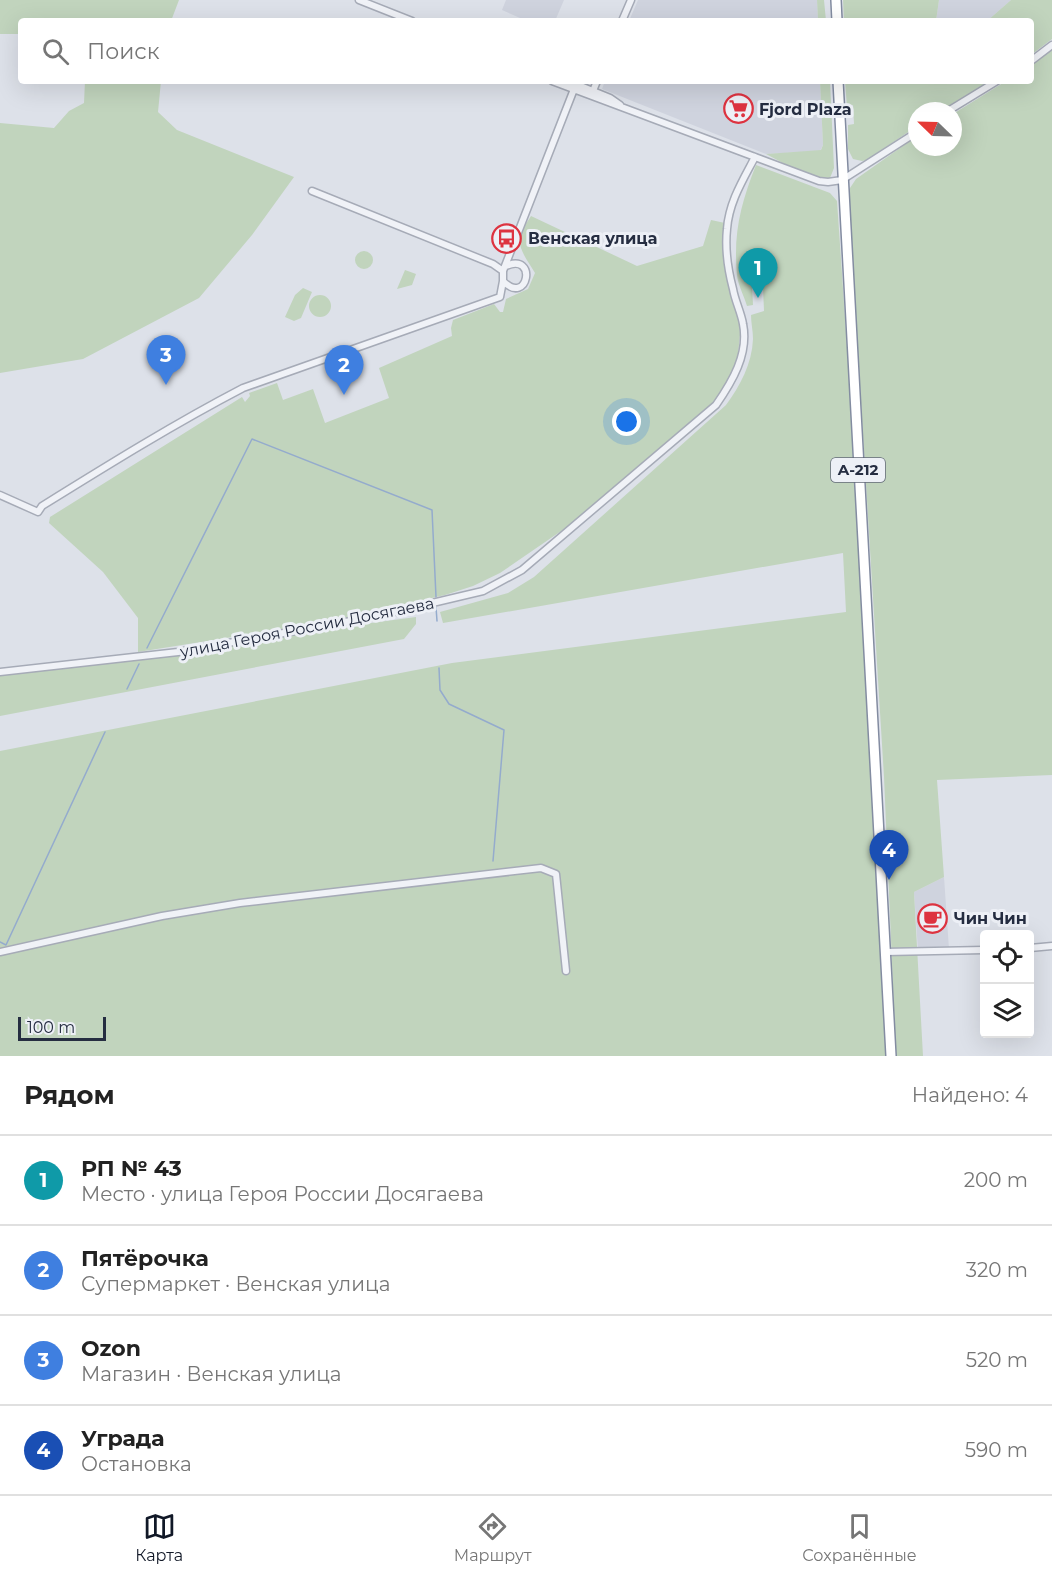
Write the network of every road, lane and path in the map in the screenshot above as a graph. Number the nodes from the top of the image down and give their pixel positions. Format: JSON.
{"nodes":[{"id":1,"x":359,"y":0,"type":"edge"},
{"id":2,"x":631,"y":0,"type":"edge"},
{"id":3,"x":836,"y":0,"type":"edge"},
{"id":4,"x":404,"y":18,"type":"edge"},
{"id":5,"x":623,"y":18,"type":"edge"},
{"id":6,"x":837,"y":18,"type":"edge"},
{"id":7,"x":1052,"y":45,"type":"edge"},
{"id":8,"x":1034,"y":59,"type":"edge"},
{"id":9,"x":564,"y":84,"type":"edge"},
{"id":10,"x":572,"y":84,"type":"edge"},
{"id":11,"x":596,"y":84,"type":"edge"},
{"id":12,"x":837,"y":84,"type":"edge"},
{"id":13,"x":992,"y":84,"type":"edge"},
{"id":14,"x":575,"y":87,"type":"junction"},
{"id":15,"x":593,"y":91,"type":"junction"},
{"id":16,"x":962,"y":102,"type":"edge"},
{"id":17,"x":620,"y":106,"type":"junction"},
{"id":18,"x":908,"y":138,"type":"edge"},
{"id":19,"x":755,"y":156,"type":"junction"},
{"id":20,"x":842,"y":180,"type":"junction"},
{"id":21,"x":312,"y":191,"type":"dead end"},
{"id":22,"x":504,"y":269,"type":"junction"},
{"id":23,"x":503,"y":281,"type":"junction"},
{"id":24,"x":0,"y":495,"type":"edge"},
{"id":25,"x":0,"y":672,"type":"edge"},
{"id":26,"x":1052,"y":946,"type":"edge"},
{"id":27,"x":1034,"y":948,"type":"edge"},
{"id":28,"x":980,"y":950,"type":"edge"},
{"id":29,"x":0,"y":952,"type":"edge"},
{"id":30,"x":885,"y":952,"type":"junction"},
{"id":31,"x":566,"y":971,"type":"dead end"},
{"id":32,"x":891,"y":1056,"type":"edge"}],
"edges":[{"from":1,"to":4,"type":"street"},
{"from":2,"to":5,"type":"street"},
{"from":3,"to":6,"type":"highway"},
{"from":7,"to":8,"type":"street"},
{"from":9,"to":14,"type":"street"},
{"from":10,"to":14,"type":"street"},
{"from":11,"to":15,"type":"street"},
{"from":12,"to":20,"type":"highway","number":"А-212"},
{"from":13,"to":16,"type":"street"},
{"from":14,"to":15,"type":"street"},
{"from":14,"to":17,"type":"street"},
{"from":14,"to":22,"type":"street"},
{"from":15,"to":17,"type":"street"},
{"from":17,"to":19,"type":"street"},
{"from":18,"to":20,"type":"street"},
{"from":19,"to":20,"type":"street"},
{"from":19,"to":25,"type":"street","name":"улица Героя России Досягаева"},
{"from":20,"to":30,"type":"highway","number":"А-212"},
{"from":21,"to":22,"type":"street"},
{"from":22,"to":23,"type":"street"},
{"from":22,"to":23,"type":"street"},
{"from":23,"to":24,"type":"street"},
{"from":26,"to":27,"type":"street"},
{"from":28,"to":30,"type":"street"},
{"from":29,"to":31,"type":"street"},
{"from":30,"to":32,"type":"highway","number":"А-212"}]}
